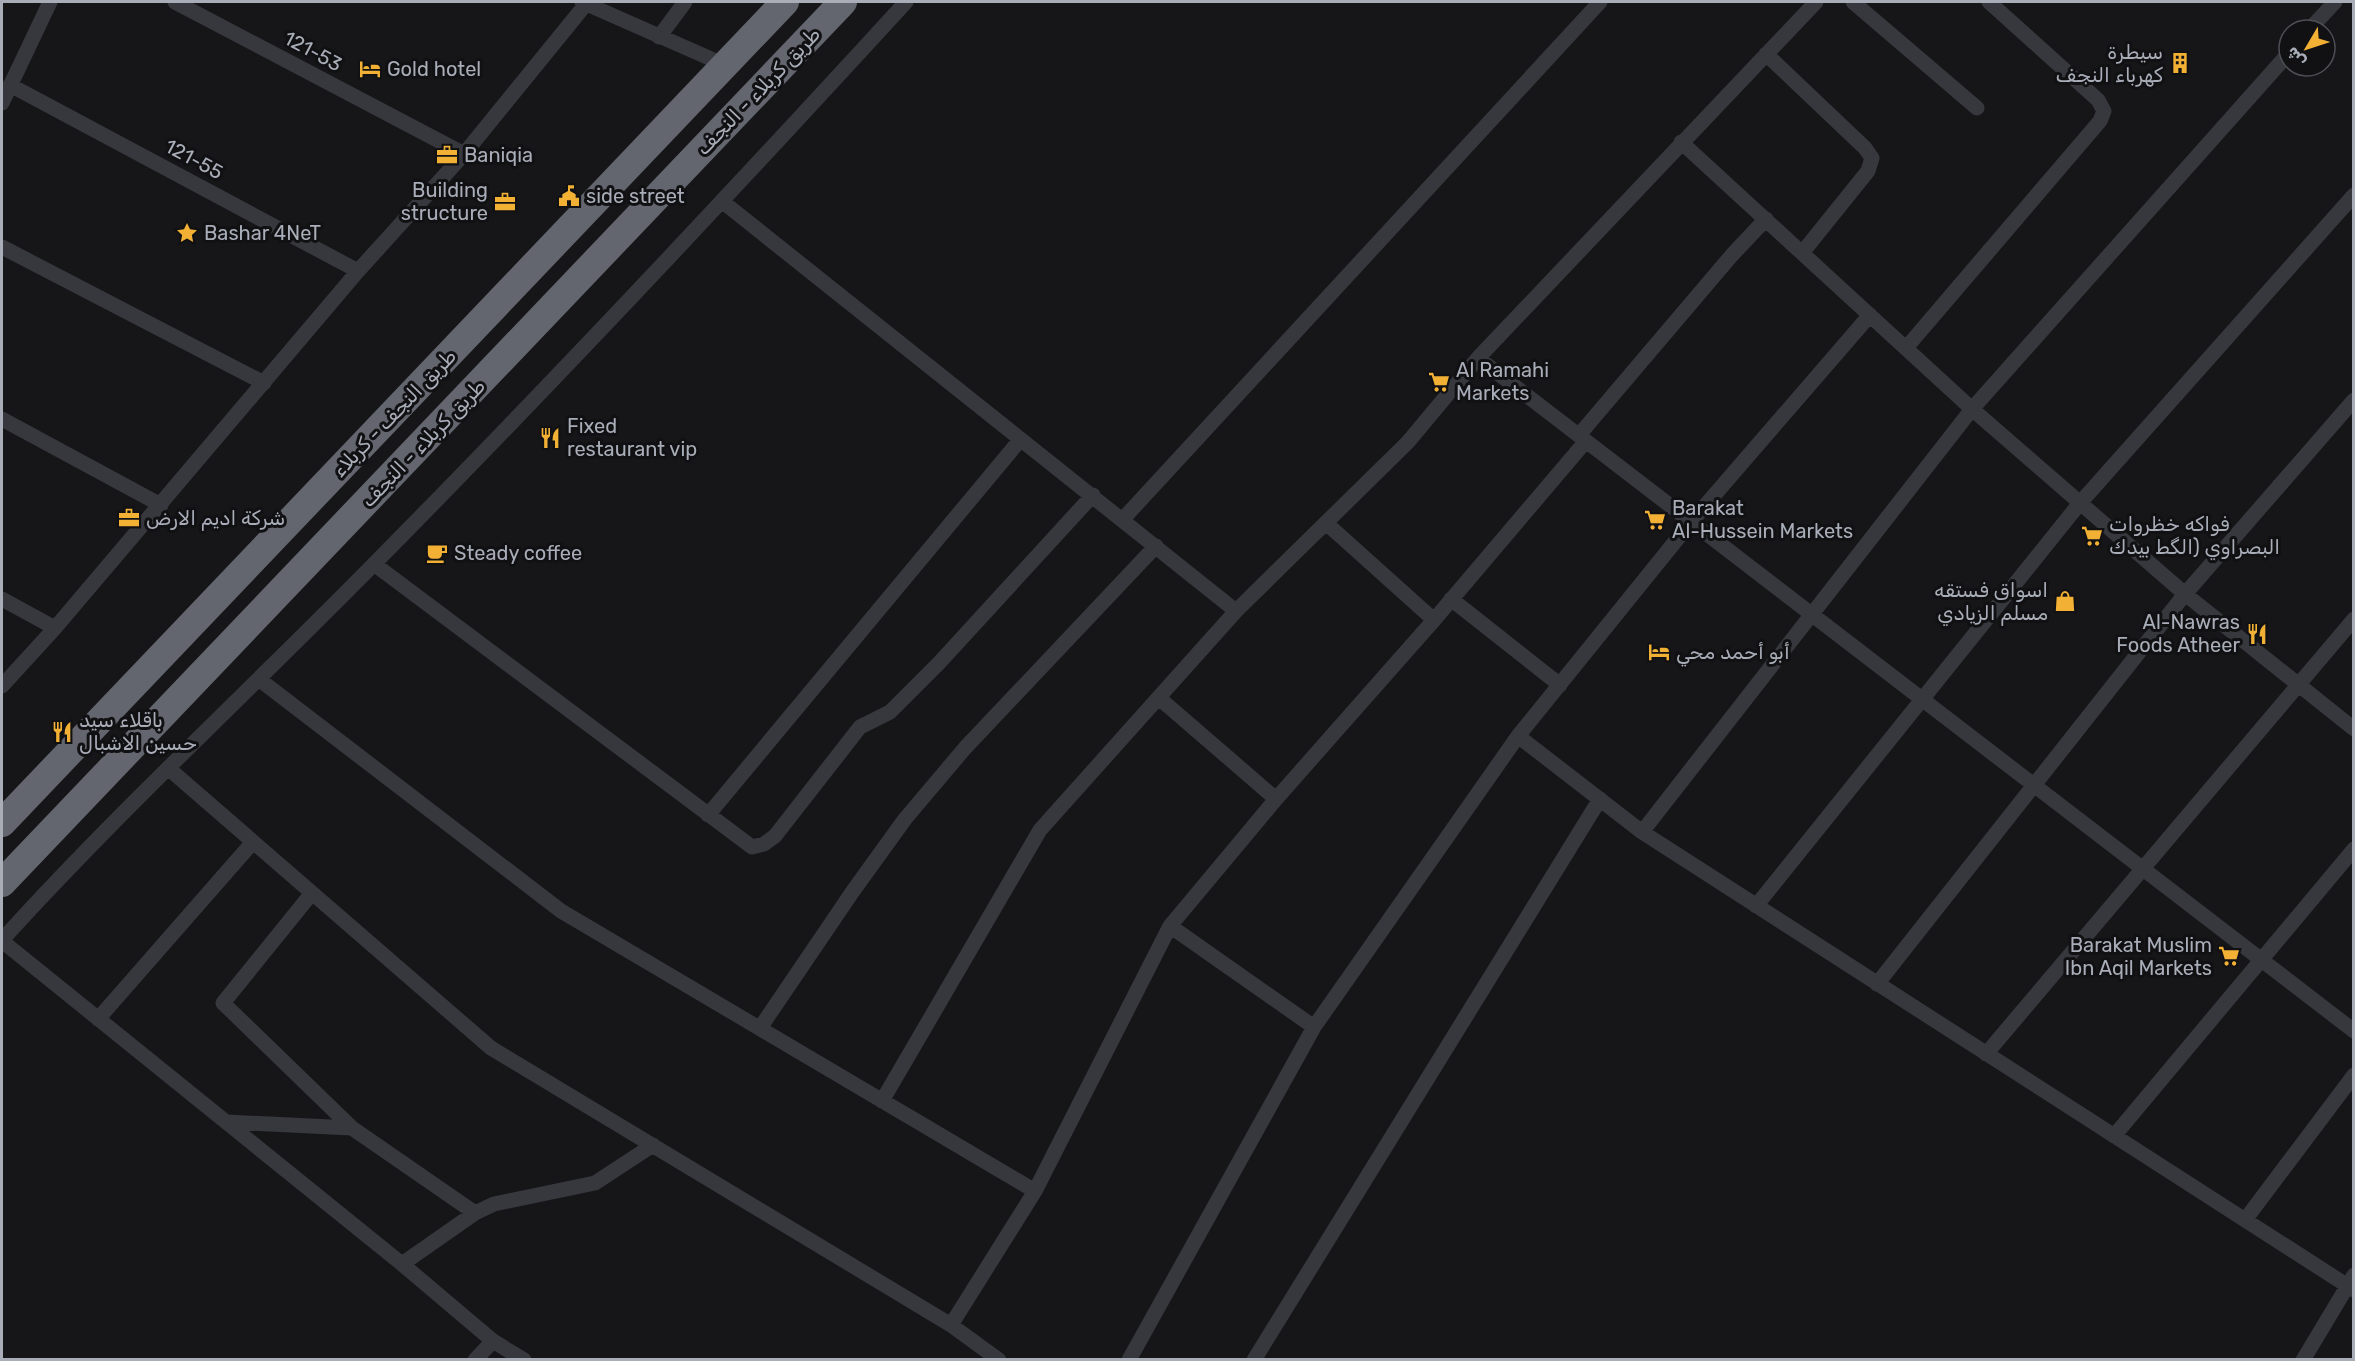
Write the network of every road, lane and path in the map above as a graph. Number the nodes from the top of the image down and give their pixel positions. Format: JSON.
{"nodes":[{"id":1,"x":50,"y":2,"type":"edge"},
{"id":2,"x":175,"y":2,"type":"edge"},
{"id":3,"x":685,"y":2,"type":"edge"},
{"id":4,"x":785,"y":2,"type":"edge"},
{"id":5,"x":843,"y":2,"type":"edge"},
{"id":6,"x":906,"y":2,"type":"edge"},
{"id":7,"x":1600,"y":2,"type":"edge"},
{"id":8,"x":1816,"y":2,"type":"edge"},
{"id":9,"x":1853,"y":2,"type":"edge"},
{"id":10,"x":1989,"y":2,"type":"edge"},
{"id":11,"x":2335,"y":2,"type":"edge"},
{"id":12,"x":584,"y":3,"type":"edge"},
{"id":13,"x":2320,"y":18,"type":"edge"},
{"id":14,"x":659,"y":37,"type":"junction"},
{"id":15,"x":1766,"y":54,"type":"junction"},
{"id":16,"x":725,"y":66,"type":"junction"},
{"id":17,"x":2277,"y":66,"type":"edge"},
{"id":18,"x":10,"y":85,"type":"junction"},
{"id":19,"x":2,"y":103,"type":"edge"},
{"id":20,"x":1977,"y":108,"type":"dead end"},
{"id":21,"x":1681,"y":142,"type":"junction"},
{"id":22,"x":464,"y":154,"type":"junction"},
{"id":23,"x":2354,"y":195,"type":"edge"},
{"id":24,"x":723,"y":202,"type":"junction"},
{"id":25,"x":1766,"y":219,"type":"junction"},
{"id":26,"x":2,"y":247,"type":"edge"},
{"id":27,"x":1802,"y":253,"type":"junction"},
{"id":28,"x":358,"y":271,"type":"junction"},
{"id":29,"x":1870,"y":315,"type":"junction"},
{"id":30,"x":1906,"y":348,"type":"junction"},
{"id":31,"x":1478,"y":358,"type":"junction"},
{"id":32,"x":264,"y":383,"type":"junction"},
{"id":33,"x":2354,"y":400,"type":"edge"},
{"id":34,"x":1972,"y":409,"type":"junction"},
{"id":35,"x":2,"y":419,"type":"edge"},
{"id":36,"x":1582,"y":438,"type":"junction"},
{"id":37,"x":1020,"y":440,"type":"junction"},
{"id":38,"x":1093,"y":495,"type":"junction"},
{"id":39,"x":2080,"y":503,"type":"junction"},
{"id":40,"x":161,"y":504,"type":"junction"},
{"id":41,"x":1123,"y":519,"type":"junction"},
{"id":42,"x":1691,"y":522,"type":"junction"},
{"id":43,"x":1326,"y":523,"type":"junction"},
{"id":44,"x":1156,"y":546,"type":"junction"},
{"id":45,"x":374,"y":564,"type":"junction"},
{"id":46,"x":2185,"y":594,"type":"junction"},
{"id":47,"x":2,"y":599,"type":"edge"},
{"id":48,"x":1451,"y":599,"type":"junction"},
{"id":49,"x":1236,"y":611,"type":"junction"},
{"id":50,"x":1812,"y":615,"type":"junction"},
{"id":51,"x":2354,"y":619,"type":"edge"},
{"id":52,"x":1434,"y":620,"type":"junction"},
{"id":53,"x":55,"y":628,"type":"junction"},
{"id":54,"x":260,"y":680,"type":"junction"},
{"id":55,"x":1560,"y":685,"type":"junction"},
{"id":56,"x":2298,"y":685,"type":"junction"},
{"id":57,"x":2,"y":686,"type":"edge"},
{"id":58,"x":1159,"y":698,"type":"junction"},
{"id":59,"x":1922,"y":699,"type":"junction"},
{"id":60,"x":2354,"y":729,"type":"edge"},
{"id":61,"x":1518,"y":736,"type":"junction"},
{"id":62,"x":168,"y":768,"type":"junction"},
{"id":63,"x":2034,"y":785,"type":"junction"},
{"id":64,"x":1276,"y":799,"type":"junction"},
{"id":65,"x":1600,"y":799,"type":"junction"},
{"id":66,"x":708,"y":815,"type":"junction"},
{"id":67,"x":2,"y":823,"type":"edge"},
{"id":68,"x":1642,"y":832,"type":"junction"},
{"id":69,"x":253,"y":842,"type":"junction"},
{"id":70,"x":2354,"y":849,"type":"edge"},
{"id":71,"x":2142,"y":869,"type":"junction"},
{"id":72,"x":2,"y":883,"type":"edge"},
{"id":73,"x":312,"y":893,"type":"junction"},
{"id":74,"x":1756,"y":906,"type":"junction"},
{"id":75,"x":1170,"y":927,"type":"junction"},
{"id":76,"x":2,"y":941,"type":"edge"},
{"id":77,"x":2261,"y":960,"type":"junction"},
{"id":78,"x":1877,"y":984,"type":"junction"},
{"id":79,"x":98,"y":1019,"type":"junction"},
{"id":80,"x":1314,"y":1027,"type":"junction"},
{"id":81,"x":760,"y":1028,"type":"junction"},
{"id":82,"x":2354,"y":1031,"type":"edge"},
{"id":83,"x":1986,"y":1054,"type":"junction"},
{"id":84,"x":2354,"y":1075,"type":"edge"},
{"id":85,"x":882,"y":1101,"type":"junction"},
{"id":86,"x":226,"y":1122,"type":"junction"},
{"id":87,"x":352,"y":1128,"type":"junction"},
{"id":88,"x":2114,"y":1136,"type":"junction"},
{"id":89,"x":653,"y":1145,"type":"junction"},
{"id":90,"x":1035,"y":1191,"type":"junction"},
{"id":91,"x":475,"y":1213,"type":"junction"},
{"id":92,"x":2245,"y":1220,"type":"junction"},
{"id":93,"x":402,"y":1264,"type":"junction"},
{"id":94,"x":2351,"y":1284,"type":"edge"},
{"id":95,"x":951,"y":1325,"type":"junction"},
{"id":96,"x":493,"y":1341,"type":"junction"},
{"id":97,"x":475,"y":1359,"type":"edge"},
{"id":98,"x":524,"y":1359,"type":"edge"},
{"id":99,"x":999,"y":1359,"type":"edge"},
{"id":100,"x":1129,"y":1359,"type":"edge"},
{"id":101,"x":1254,"y":1359,"type":"edge"},
{"id":102,"x":2303,"y":1359,"type":"edge"}],
"edges":[{"from":1,"to":18,"type":"street"},
{"from":2,"to":22,"type":"street","name":"121-53"},
{"from":3,"to":14,"type":"street"},
{"from":4,"to":16,"type":"highway","name":"طريق النجف - کربلاء"},
{"from":5,"to":72,"type":"highway","name":"طريق کربلاء - النجف"},
{"from":6,"to":24,"type":"street"},
{"from":7,"to":41,"type":"street"},
{"from":8,"to":15,"type":"street"},
{"from":9,"to":20,"type":"street"},
{"from":10,"to":30,"type":"street"},
{"from":11,"to":13,"type":"street"},
{"from":12,"to":14,"type":"street"},
{"from":12,"to":22,"type":"street"},
{"from":14,"to":16,"type":"street"},
{"from":15,"to":21,"type":"street"},
{"from":15,"to":27,"type":"street"},
{"from":16,"to":67,"type":"highway","name":"طريق النجف - کربلاء"},
{"from":17,"to":34,"type":"street"},
{"from":18,"to":19,"type":"street"},
{"from":18,"to":28,"type":"street","name":"121-55"},
{"from":21,"to":25,"type":"street"},
{"from":21,"to":31,"type":"street"},
{"from":22,"to":28,"type":"street"},
{"from":23,"to":39,"type":"street"},
{"from":24,"to":37,"type":"street"},
{"from":24,"to":45,"type":"street"},
{"from":25,"to":27,"type":"street"},
{"from":25,"to":36,"type":"street"},
{"from":26,"to":32,"type":"street"},
{"from":27,"to":29,"type":"street"},
{"from":28,"to":32,"type":"street"},
{"from":29,"to":30,"type":"street"},
{"from":29,"to":42,"type":"street"},
{"from":30,"to":34,"type":"street"},
{"from":31,"to":36,"type":"street"},
{"from":31,"to":43,"type":"street"},
{"from":32,"to":40,"type":"street"},
{"from":33,"to":46,"type":"street"},
{"from":34,"to":39,"type":"street"},
{"from":34,"to":50,"type":"street"},
{"from":35,"to":40,"type":"street"},
{"from":36,"to":42,"type":"street"},
{"from":36,"to":48,"type":"street"},
{"from":37,"to":38,"type":"street"},
{"from":37,"to":66,"type":"street"},
{"from":38,"to":41,"type":"street"},
{"from":38,"to":66,"type":"street"},
{"from":39,"to":46,"type":"street"},
{"from":39,"to":59,"type":"street"},
{"from":40,"to":53,"type":"street"},
{"from":41,"to":44,"type":"street"},
{"from":42,"to":50,"type":"street"},
{"from":42,"to":55,"type":"street"},
{"from":43,"to":49,"type":"street"},
{"from":43,"to":52,"type":"street"},
{"from":44,"to":49,"type":"street"},
{"from":44,"to":81,"type":"street"},
{"from":45,"to":54,"type":"street"},
{"from":45,"to":66,"type":"street"},
{"from":46,"to":56,"type":"street"},
{"from":46,"to":63,"type":"street"},
{"from":47,"to":53,"type":"street"},
{"from":48,"to":52,"type":"street"},
{"from":48,"to":55,"type":"street"},
{"from":49,"to":58,"type":"street"},
{"from":50,"to":59,"type":"street"},
{"from":50,"to":68,"type":"street"},
{"from":51,"to":56,"type":"street"},
{"from":52,"to":64,"type":"street"},
{"from":53,"to":57,"type":"street"},
{"from":54,"to":62,"type":"street"},
{"from":54,"to":81,"type":"street"},
{"from":55,"to":61,"type":"street"},
{"from":56,"to":60,"type":"street"},
{"from":56,"to":71,"type":"street"},
{"from":58,"to":64,"type":"street"},
{"from":58,"to":85,"type":"street"},
{"from":59,"to":63,"type":"street"},
{"from":59,"to":74,"type":"street"},
{"from":61,"to":65,"type":"street"},
{"from":61,"to":80,"type":"street"},
{"from":62,"to":69,"type":"street"},
{"from":62,"to":76,"type":"street"},
{"from":63,"to":71,"type":"street"},
{"from":63,"to":78,"type":"street"},
{"from":64,"to":75,"type":"street"},
{"from":65,"to":68,"type":"street"},
{"from":65,"to":101,"type":"street"},
{"from":68,"to":74,"type":"street"},
{"from":69,"to":73,"type":"street"},
{"from":69,"to":79,"type":"street"},
{"from":70,"to":77,"type":"street"},
{"from":71,"to":77,"type":"street"},
{"from":71,"to":83,"type":"street"},
{"from":73,"to":87,"type":"street"},
{"from":73,"to":89,"type":"street"},
{"from":74,"to":78,"type":"street"},
{"from":75,"to":80,"type":"street"},
{"from":75,"to":90,"type":"street"},
{"from":76,"to":79,"type":"street"},
{"from":77,"to":82,"type":"street"},
{"from":77,"to":88,"type":"street"},
{"from":78,"to":83,"type":"street"},
{"from":79,"to":86,"type":"street"},
{"from":80,"to":100,"type":"street"},
{"from":81,"to":85,"type":"street"},
{"from":83,"to":88,"type":"street"},
{"from":84,"to":92,"type":"street"},
{"from":85,"to":90,"type":"street"},
{"from":86,"to":87,"type":"street"},
{"from":86,"to":93,"type":"street"},
{"from":87,"to":91,"type":"street"},
{"from":88,"to":92,"type":"street"},
{"from":89,"to":91,"type":"street"},
{"from":89,"to":95,"type":"street"},
{"from":90,"to":95,"type":"street"},
{"from":91,"to":93,"type":"street"},
{"from":92,"to":94,"type":"street"},
{"from":93,"to":96,"type":"street"},
{"from":94,"to":102,"type":"street"},
{"from":95,"to":99,"type":"street"},
{"from":96,"to":97,"type":"street"},
{"from":96,"to":98,"type":"street"}]}
